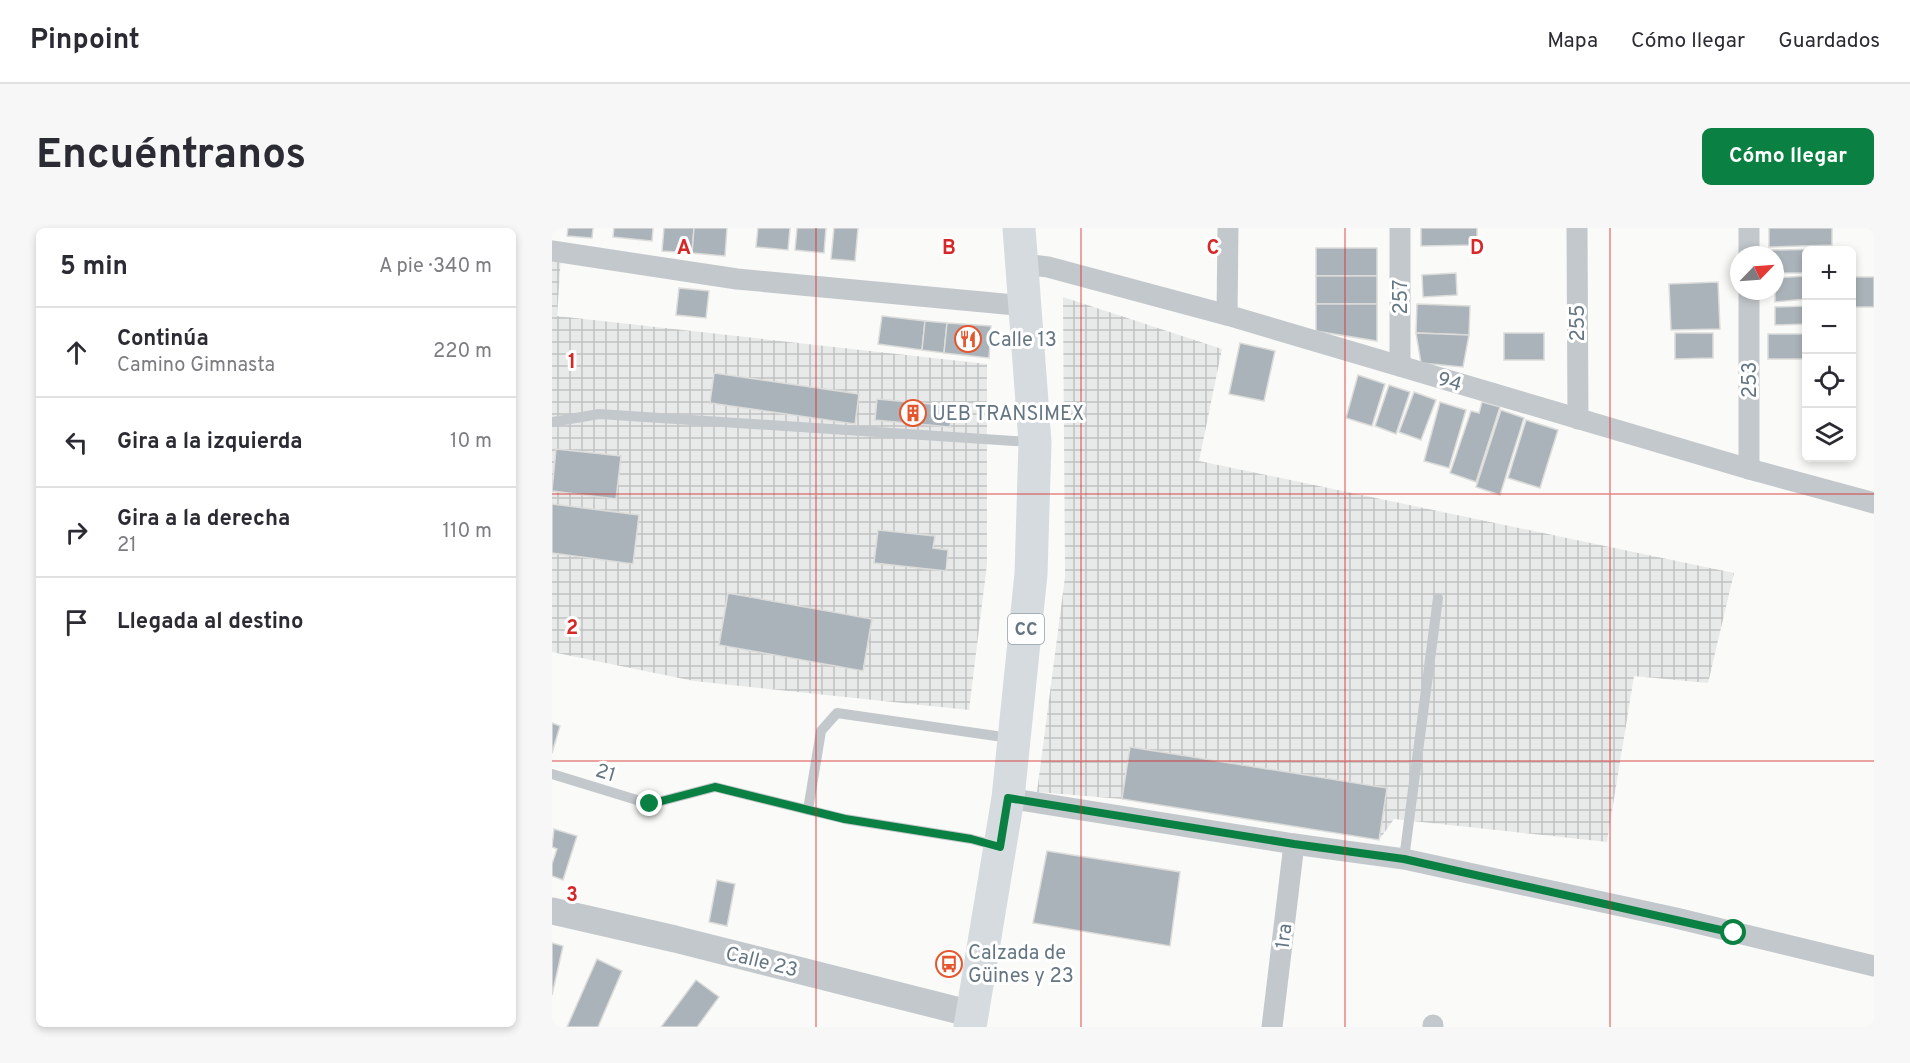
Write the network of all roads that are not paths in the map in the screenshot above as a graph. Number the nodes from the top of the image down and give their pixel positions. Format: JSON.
{"nodes":[{"id":1,"x":1019,"y":228,"type":"edge"},
{"id":2,"x":1228,"y":228,"type":"edge"},
{"id":3,"x":1400,"y":228,"type":"edge"},
{"id":4,"x":1577,"y":228,"type":"edge"},
{"id":5,"x":1749,"y":228,"type":"edge"},
{"id":6,"x":1749,"y":246,"type":"edge"},
{"id":7,"x":552,"y":251,"type":"edge"},
{"id":8,"x":1024,"y":264,"type":"junction"},
{"id":9,"x":1749,"y":300,"type":"edge"},
{"id":10,"x":1026,"y":306,"type":"junction"},
{"id":11,"x":1227,"y":315,"type":"junction"},
{"id":12,"x":1400,"y":366,"type":"junction"},
{"id":13,"x":1578,"y":419,"type":"junction"},
{"id":14,"x":552,"y":422,"type":"edge"},
{"id":15,"x":1035,"y":442,"type":"junction"},
{"id":16,"x":1749,"y":469,"type":"junction"},
{"id":17,"x":1874,"y":503,"type":"edge"},
{"id":18,"x":1438,"y":598,"type":"dead end"},
{"id":19,"x":1014,"y":739,"type":"junction"},
{"id":20,"x":552,"y":774,"type":"edge"},
{"id":21,"x":1008,"y":798,"type":"junction"},
{"id":22,"x":808,"y":810,"type":"junction"},
{"id":23,"x":1294,"y":844,"type":"junction"},
{"id":24,"x":1000,"y":847,"type":"junction"},
{"id":25,"x":1404,"y":859,"type":"junction"},
{"id":26,"x":552,"y":911,"type":"edge"},
{"id":27,"x":1874,"y":966,"type":"edge"},
{"id":28,"x":971,"y":1020,"type":"edge"},
{"id":29,"x":1272,"y":1027,"type":"edge"}],
"edges":[{"from":1,"to":8,"type":"main road","number":"CC"},
{"from":2,"to":11,"type":"street"},
{"from":3,"to":12,"type":"street","name":"257"},
{"from":4,"to":13,"type":"street","name":"255"},
{"from":5,"to":6,"type":"street"},
{"from":7,"to":10,"type":"street"},
{"from":8,"to":10,"type":"main road","number":"CC"},
{"from":8,"to":11,"type":"street","name":"94"},
{"from":9,"to":16,"type":"street","name":"253"},
{"from":10,"to":15,"type":"main road","number":"CC"},
{"from":11,"to":12,"type":"street","name":"94"},
{"from":12,"to":13,"type":"street","name":"94"},
{"from":13,"to":16,"type":"street","name":"94"},
{"from":14,"to":15,"type":"lane"},
{"from":15,"to":19,"type":"main road","number":"CC"},
{"from":16,"to":17,"type":"street","name":"94"},
{"from":18,"to":25,"type":"lane"},
{"from":19,"to":21,"type":"main road","number":"CC"},
{"from":19,"to":22,"type":"lane"},
{"from":20,"to":22,"type":"lane","name":"21"},
{"from":21,"to":23,"type":"street"},
{"from":21,"to":24,"type":"main road","number":"CC"},
{"from":22,"to":24,"type":"lane","name":"21"},
{"from":23,"to":25,"type":"street"},
{"from":23,"to":29,"type":"street","name":"1ra"},
{"from":24,"to":28,"type":"main road","number":"CC"},
{"from":25,"to":27,"type":"street"},
{"from":26,"to":28,"type":"street","name":"Calle 23"}]}
